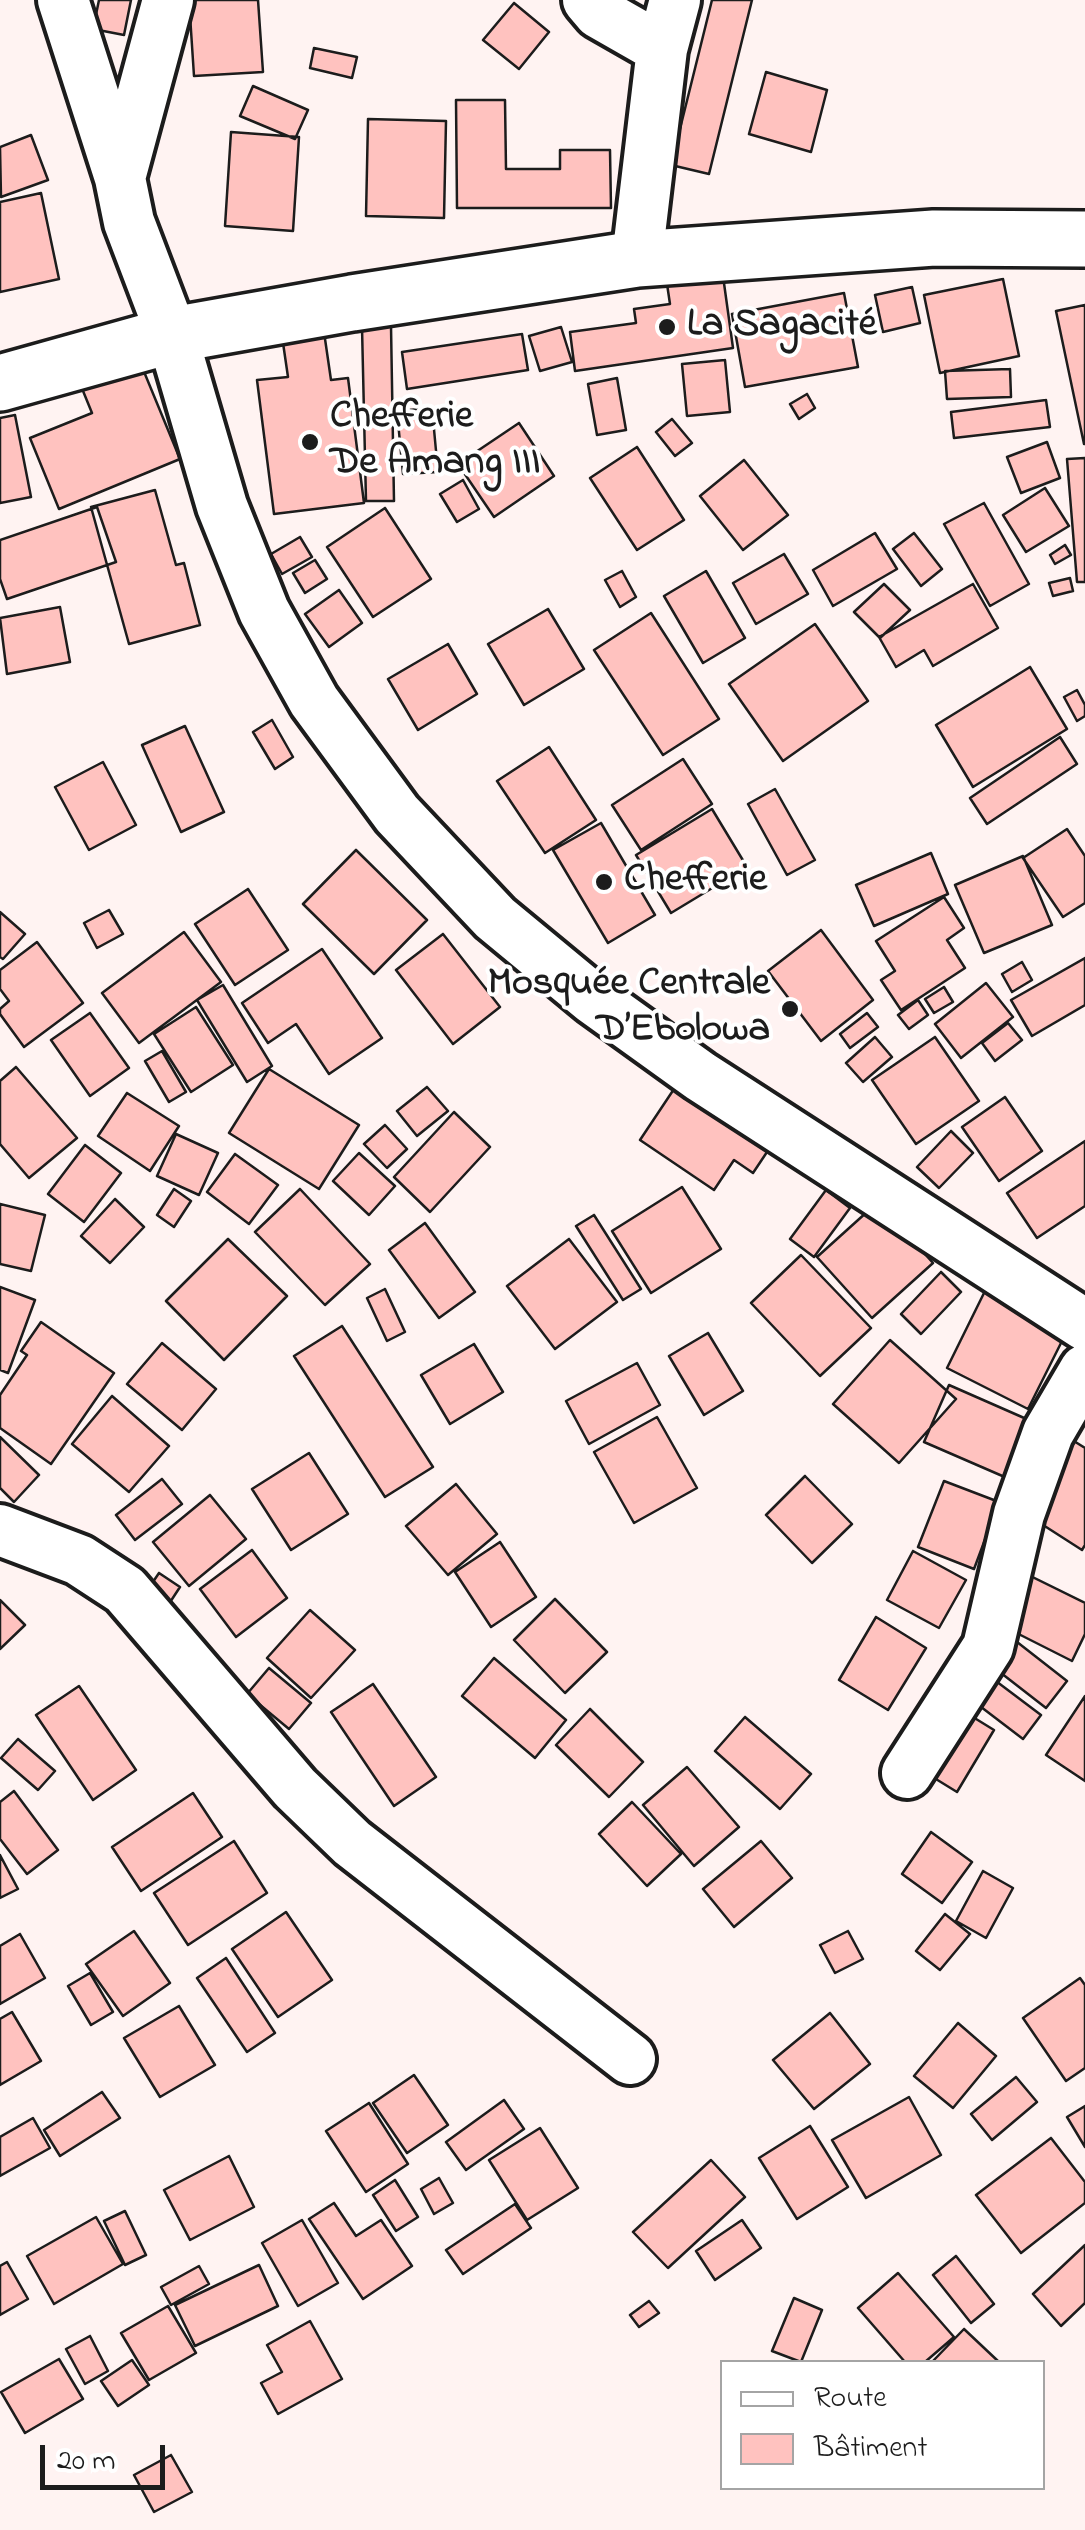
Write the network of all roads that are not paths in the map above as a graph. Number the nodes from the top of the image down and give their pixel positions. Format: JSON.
{"nodes":[{"id":1,"x":63,"y":0,"type":"edge"},
{"id":2,"x":168,"y":0,"type":"edge"},
{"id":3,"x":588,"y":0,"type":"edge"},
{"id":4,"x":675,"y":0,"type":"edge"},
{"id":5,"x":662,"y":49,"type":"junction"},
{"id":6,"x":120,"y":178,"type":"junction"},
{"id":7,"x":1085,"y":240,"type":"edge"},
{"id":8,"x":638,"y":259,"type":"junction"},
{"id":9,"x":172,"y":335,"type":"junction"},
{"id":10,"x":0,"y":384,"type":"edge"},
{"id":11,"x":1085,"y":1325,"type":"edge"},
{"id":12,"x":1085,"y":1370,"type":"edge"},
{"id":13,"x":0,"y":1530,"type":"edge"},
{"id":14,"x":907,"y":1773,"type":"dead end"},
{"id":15,"x":630,"y":2059,"type":"dead end"}],
"edges":[{"from":1,"to":6,"type":"street"},
{"from":2,"to":6,"type":"street"},
{"from":3,"to":5,"type":"street"},
{"from":4,"to":5,"type":"street"},
{"from":5,"to":8,"type":"street"},
{"from":6,"to":9,"type":"street"},
{"from":7,"to":8,"type":"main road"},
{"from":8,"to":9,"type":"main road"},
{"from":9,"to":10,"type":"main road"},
{"from":9,"to":11,"type":"street"},
{"from":12,"to":14,"type":"street"},
{"from":13,"to":15,"type":"street"}]}
